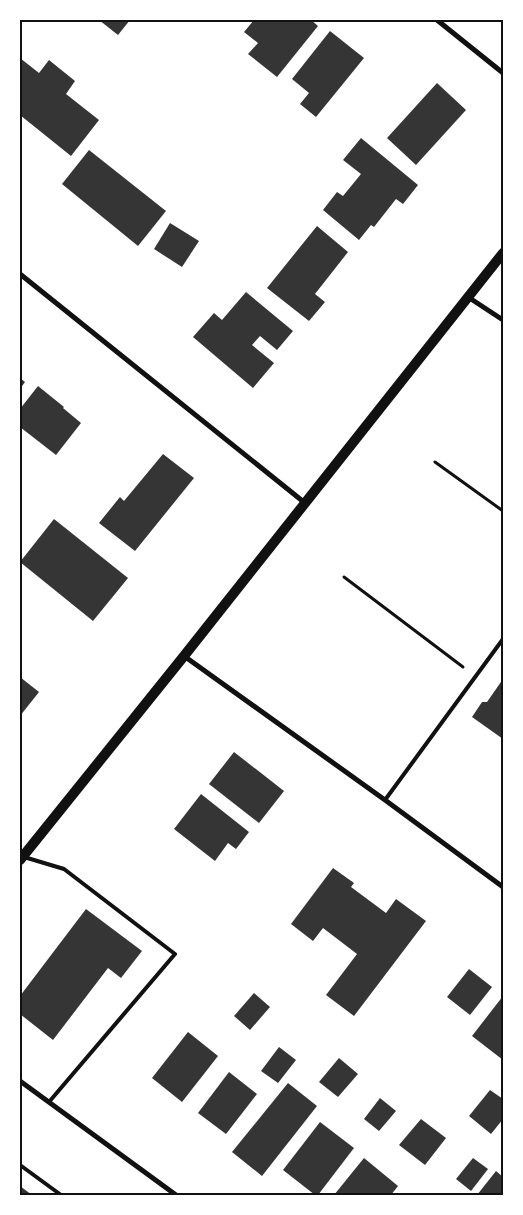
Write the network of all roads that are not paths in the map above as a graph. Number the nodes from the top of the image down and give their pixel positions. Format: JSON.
{"nodes":[{"id":1,"x":436,"y":20,"type":"edge"},
{"id":2,"x":503,"y":73,"type":"edge"},
{"id":3,"x":503,"y":253,"type":"edge"},
{"id":4,"x":20,"y":274,"type":"edge"},
{"id":5,"x":468,"y":297,"type":"junction"},
{"id":6,"x":503,"y":320,"type":"edge"},
{"id":7,"x":305,"y":503,"type":"junction"},
{"id":8,"x":503,"y":639,"type":"edge"},
{"id":9,"x":184,"y":656,"type":"junction"},
{"id":10,"x":385,"y":800,"type":"junction"},
{"id":11,"x":21,"y":857,"type":"edge"},
{"id":12,"x":503,"y":887,"type":"edge"},
{"id":13,"x":20,"y":1081,"type":"edge"},
{"id":14,"x":49,"y":1102,"type":"junction"},
{"id":15,"x":20,"y":1165,"type":"edge"},
{"id":16,"x":61,"y":1195,"type":"edge"},
{"id":17,"x":176,"y":1195,"type":"edge"}],
"edges":[{"from":1,"to":2,"type":"street"},
{"from":3,"to":5,"type":"main road"},
{"from":4,"to":7,"type":"street"},
{"from":5,"to":6,"type":"street"},
{"from":5,"to":7,"type":"main road"},
{"from":7,"to":9,"type":"main road"},
{"from":8,"to":10,"type":"lane"},
{"from":9,"to":10,"type":"street"},
{"from":9,"to":11,"type":"main road"},
{"from":10,"to":12,"type":"street"},
{"from":11,"to":14,"type":"lane"},
{"from":13,"to":14,"type":"street"},
{"from":14,"to":17,"type":"street"},
{"from":15,"to":16,"type":"lane"}]}
